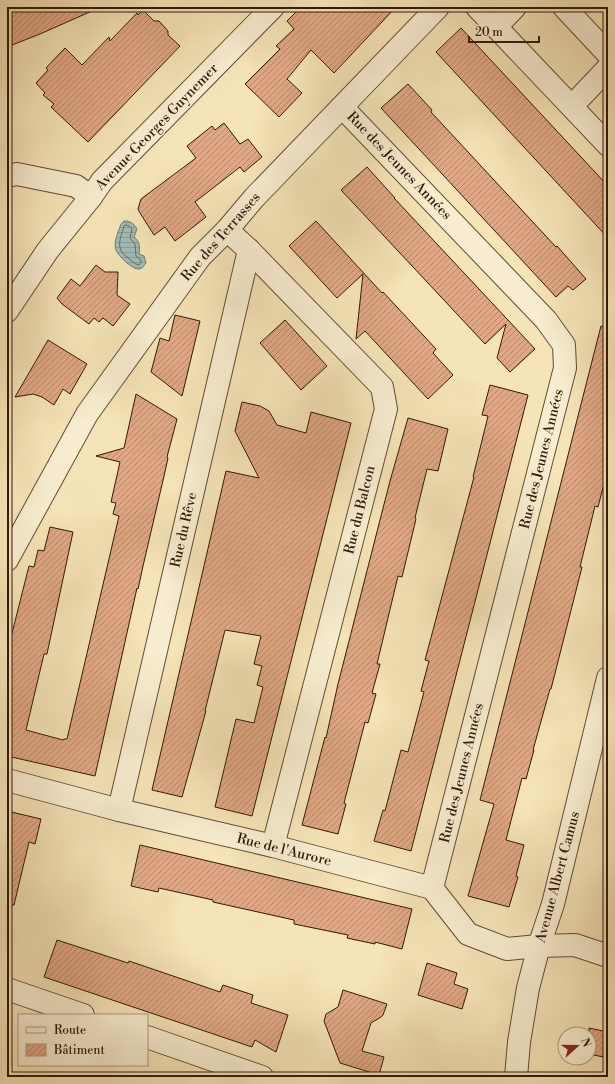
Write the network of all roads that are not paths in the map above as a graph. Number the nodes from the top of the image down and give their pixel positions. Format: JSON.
{"nodes":[{"id":1,"x":273,"y":7,"type":"edge"},
{"id":2,"x":438,"y":7,"type":"edge"},
{"id":3,"x":477,"y":7,"type":"edge"},
{"id":4,"x":515,"y":7,"type":"edge"},
{"id":5,"x":564,"y":7,"type":"edge"},
{"id":6,"x":496,"y":27,"type":"junction"},
{"id":7,"x":608,"y":54,"type":"edge"},
{"id":8,"x":608,"y":68,"type":"edge"},
{"id":9,"x":572,"y":106,"type":"junction"},
{"id":10,"x":342,"y":107,"type":"junction"},
{"id":11,"x":608,"y":145,"type":"edge"},
{"id":12,"x":7,"y":176,"type":"edge"},
{"id":13,"x":91,"y":197,"type":"junction"},
{"id":14,"x":227,"y":230,"type":"junction"},
{"id":15,"x":249,"y":250,"type":"junction"},
{"id":16,"x":7,"y":312,"type":"edge"},
{"id":17,"x":7,"y":560,"type":"edge"},
{"id":18,"x":608,"y":678,"type":"edge"},
{"id":19,"x":7,"y":780,"type":"edge"},
{"id":20,"x":119,"y":810,"type":"junction"},
{"id":21,"x":273,"y":846,"type":"junction"},
{"id":22,"x":432,"y":888,"type":"junction"},
{"id":23,"x":539,"y":946,"type":"junction"},
{"id":24,"x":608,"y":956,"type":"edge"},
{"id":25,"x":7,"y":989,"type":"edge"},
{"id":26,"x":80,"y":1014,"type":"edge"},
{"id":27,"x":148,"y":1037,"type":"edge"},
{"id":28,"x":262,"y":1077,"type":"edge"},
{"id":29,"x":516,"y":1077,"type":"edge"}],
"edges":[{"from":1,"to":13,"type":"street","name":"Avenue Georges Guynemer"},
{"from":2,"to":10,"type":"street","name":"Rue des Terrasses"},
{"from":3,"to":6,"type":"street"},
{"from":4,"to":6,"type":"street"},
{"from":5,"to":7,"type":"street"},
{"from":6,"to":9,"type":"street"},
{"from":8,"to":9,"type":"street"},
{"from":9,"to":11,"type":"street"},
{"from":10,"to":14,"type":"street","name":"Rue des Terrasses"},
{"from":10,"to":22,"type":"street","name":"Rue des Jeunes Années"},
{"from":12,"to":13,"type":"street"},
{"from":13,"to":16,"type":"street","name":"Avenue Georges Guynemer"},
{"from":14,"to":15,"type":"street","name":"Rue du Balcon"},
{"from":14,"to":17,"type":"street","name":"Rue des Terrasses"},
{"from":15,"to":20,"type":"street","name":"Rue du Rêve"},
{"from":15,"to":21,"type":"street","name":"Rue du Balcon"},
{"from":18,"to":23,"type":"street","name":"Avenue Albert Camus"},
{"from":19,"to":20,"type":"street","name":"Rue de l'Aurore"},
{"from":20,"to":21,"type":"street","name":"Rue de l'Aurore"},
{"from":21,"to":22,"type":"street","name":"Rue de l'Aurore"},
{"from":22,"to":23,"type":"street"},
{"from":23,"to":24,"type":"street"},
{"from":23,"to":29,"type":"street","name":"Avenue Albert Camus"},
{"from":25,"to":26,"type":"street"},
{"from":27,"to":28,"type":"street"}]}
